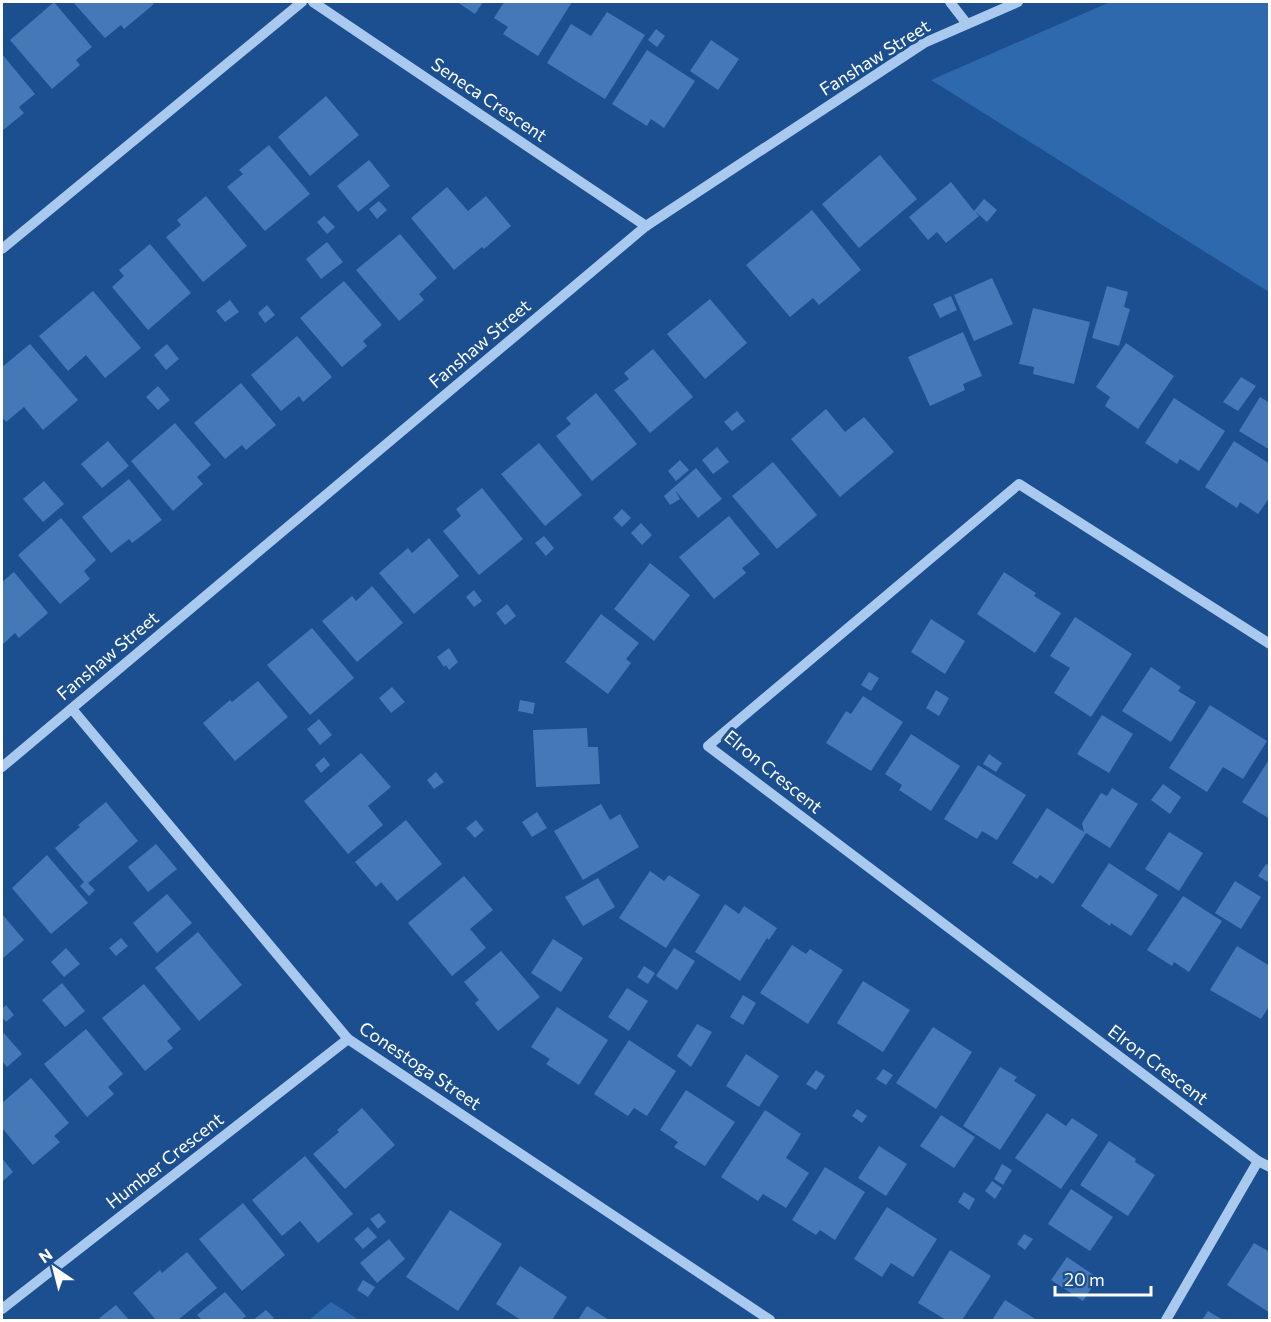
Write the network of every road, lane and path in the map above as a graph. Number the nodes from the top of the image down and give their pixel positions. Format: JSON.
{"nodes":[{"id":1,"x":302,"y":2,"type":"edge"},
{"id":2,"x":313,"y":2,"type":"edge"},
{"id":3,"x":950,"y":2,"type":"edge"},
{"id":4,"x":1018,"y":2,"type":"edge"},
{"id":5,"x":967,"y":24,"type":"junction"},
{"id":6,"x":646,"y":226,"type":"junction"},
{"id":7,"x":2,"y":249,"type":"edge"},
{"id":8,"x":1269,"y":644,"type":"edge"},
{"id":9,"x":72,"y":708,"type":"junction"},
{"id":10,"x":2,"y":766,"type":"edge"},
{"id":11,"x":348,"y":1039,"type":"junction"},
{"id":12,"x":1258,"y":1161,"type":"junction"},
{"id":13,"x":1269,"y":1167,"type":"edge"},
{"id":14,"x":2,"y":1309,"type":"edge"},
{"id":15,"x":770,"y":1320,"type":"edge"},
{"id":16,"x":1166,"y":1320,"type":"edge"}],
"edges":[{"from":1,"to":7,"type":"street"},
{"from":2,"to":6,"type":"street","name":"Seneca Crescent"},
{"from":3,"to":5,"type":"street"},
{"from":4,"to":5,"type":"street","name":"Fanshaw Street"},
{"from":5,"to":6,"type":"street","name":"Fanshaw Street"},
{"from":6,"to":9,"type":"street","name":"Fanshaw Street"},
{"from":8,"to":12,"type":"street","name":"Elron Crescent"},
{"from":9,"to":10,"type":"street","name":"Fanshaw Street"},
{"from":9,"to":11,"type":"street","name":"Conestoga Street"},
{"from":11,"to":14,"type":"street","name":"Humber Crescent"},
{"from":11,"to":15,"type":"street","name":"Conestoga Street"},
{"from":12,"to":13,"type":"street","name":"Elron Crescent"},
{"from":12,"to":16,"type":"street"}]}
